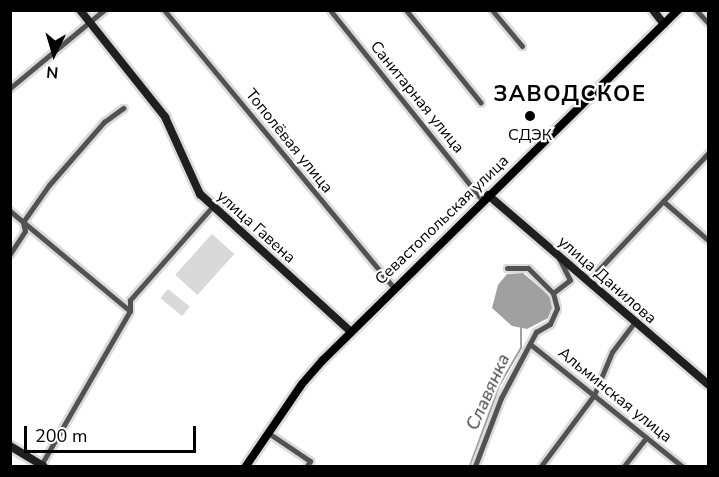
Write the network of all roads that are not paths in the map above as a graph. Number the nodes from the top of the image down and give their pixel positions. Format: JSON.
{"nodes":[{"id":1,"x":80,"y":10,"type":"edge"},
{"id":2,"x":104,"y":10,"type":"edge"},
{"id":3,"x":164,"y":10,"type":"edge"},
{"id":4,"x":330,"y":10,"type":"edge"},
{"id":5,"x":406,"y":10,"type":"edge"},
{"id":6,"x":492,"y":10,"type":"edge"},
{"id":7,"x":653,"y":10,"type":"edge"},
{"id":8,"x":678,"y":10,"type":"edge"},
{"id":9,"x":696,"y":10,"type":"edge"},
{"id":10,"x":90,"y":22,"type":"junction"},
{"id":11,"x":664,"y":24,"type":"junction"},
{"id":12,"x":708,"y":24,"type":"edge"},
{"id":13,"x":522,"y":46,"type":"dead end"},
{"id":14,"x":10,"y":88,"type":"edge"},
{"id":15,"x":481,"y":104,"type":"dead end"},
{"id":16,"x":123,"y":108,"type":"dead end"},
{"id":17,"x":708,"y":154,"type":"edge"},
{"id":18,"x":485,"y":198,"type":"junction"},
{"id":19,"x":663,"y":201,"type":"junction"},
{"id":20,"x":213,"y":206,"type":"junction"},
{"id":21,"x":10,"y":211,"type":"edge"},
{"id":22,"x":23,"y":222,"type":"junction"},
{"id":23,"x":708,"y":240,"type":"edge"},
{"id":24,"x":10,"y":254,"type":"edge"},
{"id":25,"x":557,"y":254,"type":"junction"},
{"id":26,"x":507,"y":268,"type":"dead end"},
{"id":27,"x":588,"y":281,"type":"junction"},
{"id":28,"x":394,"y":288,"type":"junction"},
{"id":29,"x":553,"y":293,"type":"junction"},
{"id":30,"x":130,"y":311,"type":"junction"},
{"id":31,"x":635,"y":322,"type":"junction"},
{"id":32,"x":350,"y":331,"type":"junction"},
{"id":33,"x":530,"y":344,"type":"junction"},
{"id":34,"x":708,"y":384,"type":"edge"},
{"id":35,"x":594,"y":395,"type":"junction"},
{"id":36,"x":267,"y":432,"type":"junction"},
{"id":37,"x":646,"y":438,"type":"junction"},
{"id":38,"x":10,"y":446,"type":"edge"},
{"id":39,"x":42,"y":466,"type":"edge"},
{"id":40,"x":246,"y":466,"type":"edge"},
{"id":41,"x":307,"y":466,"type":"edge"},
{"id":42,"x":475,"y":466,"type":"edge"},
{"id":43,"x":541,"y":466,"type":"edge"},
{"id":44,"x":624,"y":466,"type":"edge"},
{"id":45,"x":682,"y":466,"type":"edge"}],
"edges":[{"from":1,"to":10,"type":"street","name":"улица Гавена"},
{"from":2,"to":10,"type":"street"},
{"from":3,"to":28,"type":"street","name":"Тополёвая улица"},
{"from":4,"to":18,"type":"street","name":"Санитарная улица"},
{"from":5,"to":15,"type":"street"},
{"from":6,"to":13,"type":"street"},
{"from":7,"to":11,"type":"street"},
{"from":8,"to":11,"type":"main road","name":"Севастопольская улица"},
{"from":9,"to":12,"type":"street"},
{"from":10,"to":14,"type":"street"},
{"from":10,"to":20,"type":"street","name":"улица Гавена"},
{"from":11,"to":18,"type":"main road","name":"Севастопольская улица"},
{"from":16,"to":22,"type":"street"},
{"from":17,"to":19,"type":"street"},
{"from":18,"to":25,"type":"street","name":"улица Данилова"},
{"from":18,"to":28,"type":"main road","name":"Севастопольская улица"},
{"from":19,"to":23,"type":"street"},
{"from":19,"to":27,"type":"street"},
{"from":20,"to":30,"type":"street"},
{"from":20,"to":32,"type":"street","name":"улица Гавена"},
{"from":21,"to":22,"type":"street"},
{"from":22,"to":24,"type":"street"},
{"from":22,"to":30,"type":"street"},
{"from":25,"to":27,"type":"street","name":"улица Данилова"},
{"from":25,"to":29,"type":"street"},
{"from":26,"to":29,"type":"street"},
{"from":27,"to":31,"type":"street","name":"улица Данилова"},
{"from":28,"to":32,"type":"main road","name":"Севастопольская улица"},
{"from":29,"to":33,"type":"street"},
{"from":30,"to":39,"type":"street"},
{"from":31,"to":34,"type":"street","name":"улица Данилова"},
{"from":31,"to":35,"type":"street"},
{"from":32,"to":36,"type":"main road","name":"Севастопольская улица"},
{"from":33,"to":35,"type":"street","name":"Альминская улица"},
{"from":33,"to":42,"type":"street"},
{"from":35,"to":37,"type":"street","name":"Альминская улица"},
{"from":35,"to":43,"type":"street"},
{"from":36,"to":40,"type":"main road","name":"Севастопольская улица"},
{"from":36,"to":41,"type":"street"},
{"from":37,"to":44,"type":"street"},
{"from":37,"to":45,"type":"street","name":"Альминская улица"},
{"from":38,"to":39,"type":"street"}]}
